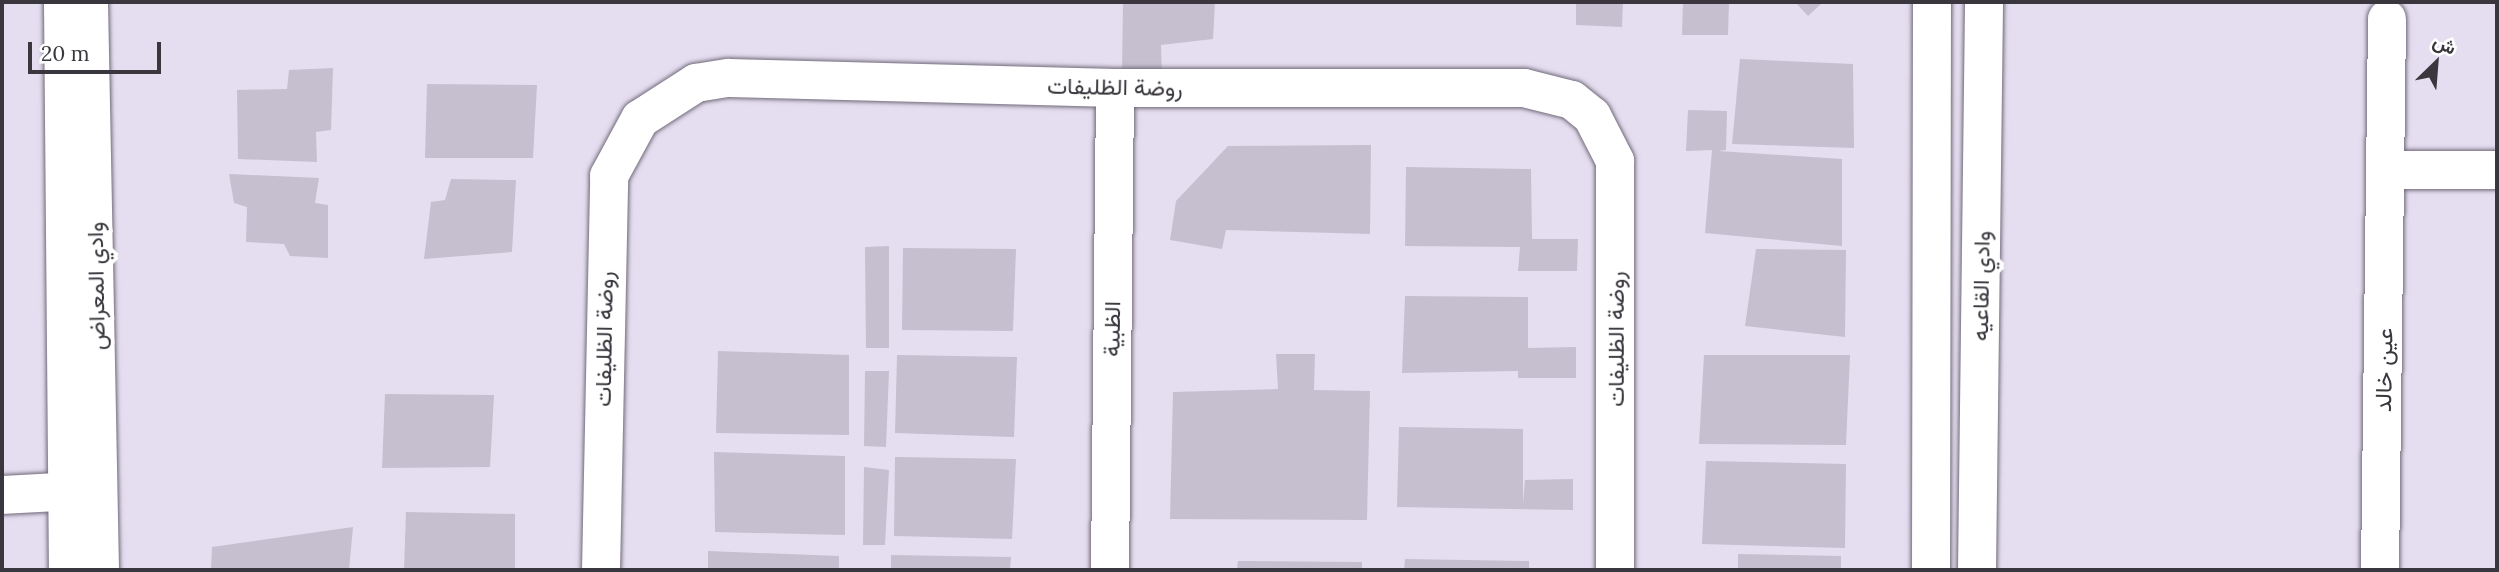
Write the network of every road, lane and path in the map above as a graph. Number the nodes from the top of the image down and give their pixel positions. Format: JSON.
{"nodes":[{"id":1,"x":62,"y":2,"type":"edge"},
{"id":2,"x":89,"y":2,"type":"edge"},
{"id":3,"x":1932,"y":2,"type":"edge"},
{"id":4,"x":1984,"y":2,"type":"edge"},
{"id":5,"x":2388,"y":19,"type":"dead end"},
{"id":6,"x":1115,"y":88,"type":"junction"},
{"id":7,"x":2388,"y":170,"type":"junction"},
{"id":8,"x":2497,"y":170,"type":"edge"},
{"id":9,"x":85,"y":491,"type":"junction"},
{"id":10,"x":2,"y":495,"type":"edge"},
{"id":11,"x":68,"y":570,"type":"edge"},
{"id":12,"x":100,"y":570,"type":"edge"},
{"id":13,"x":601,"y":570,"type":"edge"},
{"id":14,"x":1110,"y":570,"type":"edge"},
{"id":15,"x":1615,"y":570,"type":"edge"},
{"id":16,"x":1931,"y":570,"type":"edge"},
{"id":17,"x":1977,"y":570,"type":"edge"},
{"id":18,"x":2380,"y":570,"type":"edge"}],
"edges":[{"from":1,"to":9,"type":"street","name":"وادي المعراض"},
{"from":2,"to":9,"type":"street","name":"وادي المعراض"},
{"from":3,"to":16,"type":"street"},
{"from":4,"to":17,"type":"street","name":"وادي القاعيه"},
{"from":5,"to":7,"type":"street","name":"عين خالد"},
{"from":6,"to":13,"type":"street","name":"روضة الظليفات"},
{"from":6,"to":14,"type":"street","name":"الظبية"},
{"from":6,"to":15,"type":"street","name":"روضة الظليفات"},
{"from":7,"to":8,"type":"street"},
{"from":7,"to":18,"type":"street","name":"عين خالد"},
{"from":9,"to":10,"type":"street"},
{"from":9,"to":11,"type":"street","name":"وادي المعراض"},
{"from":9,"to":12,"type":"street","name":"وادي المعراض"}]}
